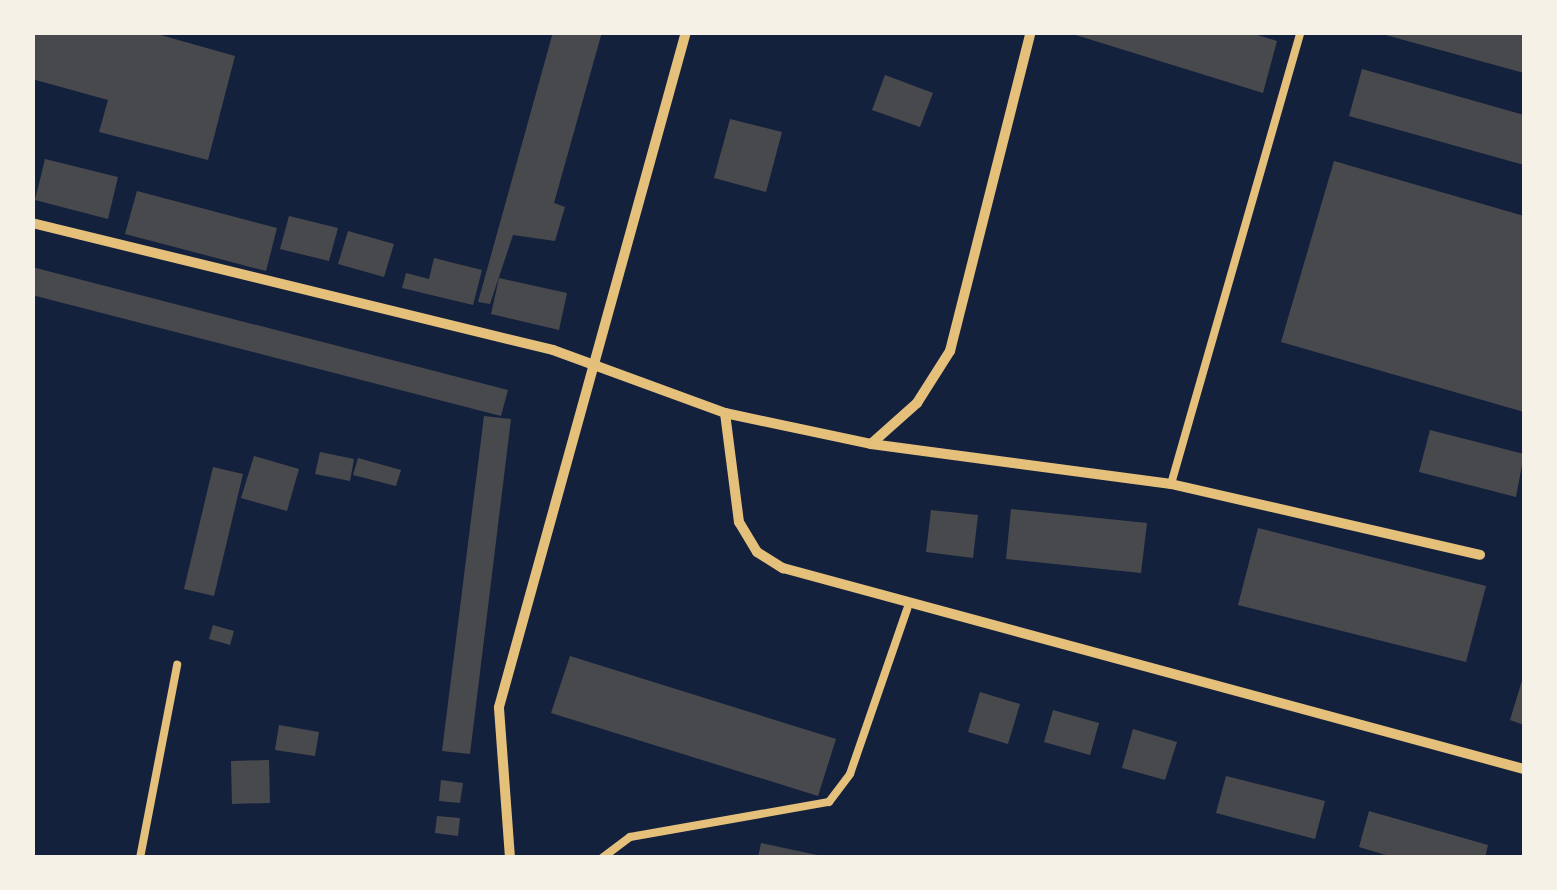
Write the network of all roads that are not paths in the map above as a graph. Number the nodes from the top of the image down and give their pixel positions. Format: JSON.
{"nodes":[{"id":1,"x":686,"y":32,"type":"edge"},
{"id":2,"x":1031,"y":32,"type":"edge"},
{"id":3,"x":1301,"y":32,"type":"edge"},
{"id":4,"x":32,"y":222,"type":"edge"},
{"id":5,"x":594,"y":362,"type":"junction"},
{"id":6,"x":725,"y":413,"type":"junction"},
{"id":7,"x":871,"y":444,"type":"junction"},
{"id":8,"x":1171,"y":484,"type":"junction"},
{"id":9,"x":1480,"y":555,"type":"dead end"},
{"id":10,"x":907,"y":609,"type":"junction"},
{"id":11,"x":177,"y":665,"type":"dead end"},
{"id":12,"x":1524,"y":769,"type":"edge"},
{"id":13,"x":140,"y":858,"type":"edge"},
{"id":14,"x":510,"y":858,"type":"edge"},
{"id":15,"x":602,"y":858,"type":"edge"}],
"edges":[{"from":1,"to":5,"type":"street"},
{"from":2,"to":7,"type":"street"},
{"from":3,"to":8,"type":"lane"},
{"from":4,"to":5,"type":"street"},
{"from":5,"to":6,"type":"street"},
{"from":5,"to":14,"type":"street"},
{"from":6,"to":7,"type":"street"},
{"from":6,"to":10,"type":"street"},
{"from":7,"to":8,"type":"street"},
{"from":8,"to":9,"type":"street"},
{"from":10,"to":12,"type":"street"},
{"from":10,"to":15,"type":"lane"},
{"from":11,"to":13,"type":"lane"}]}
